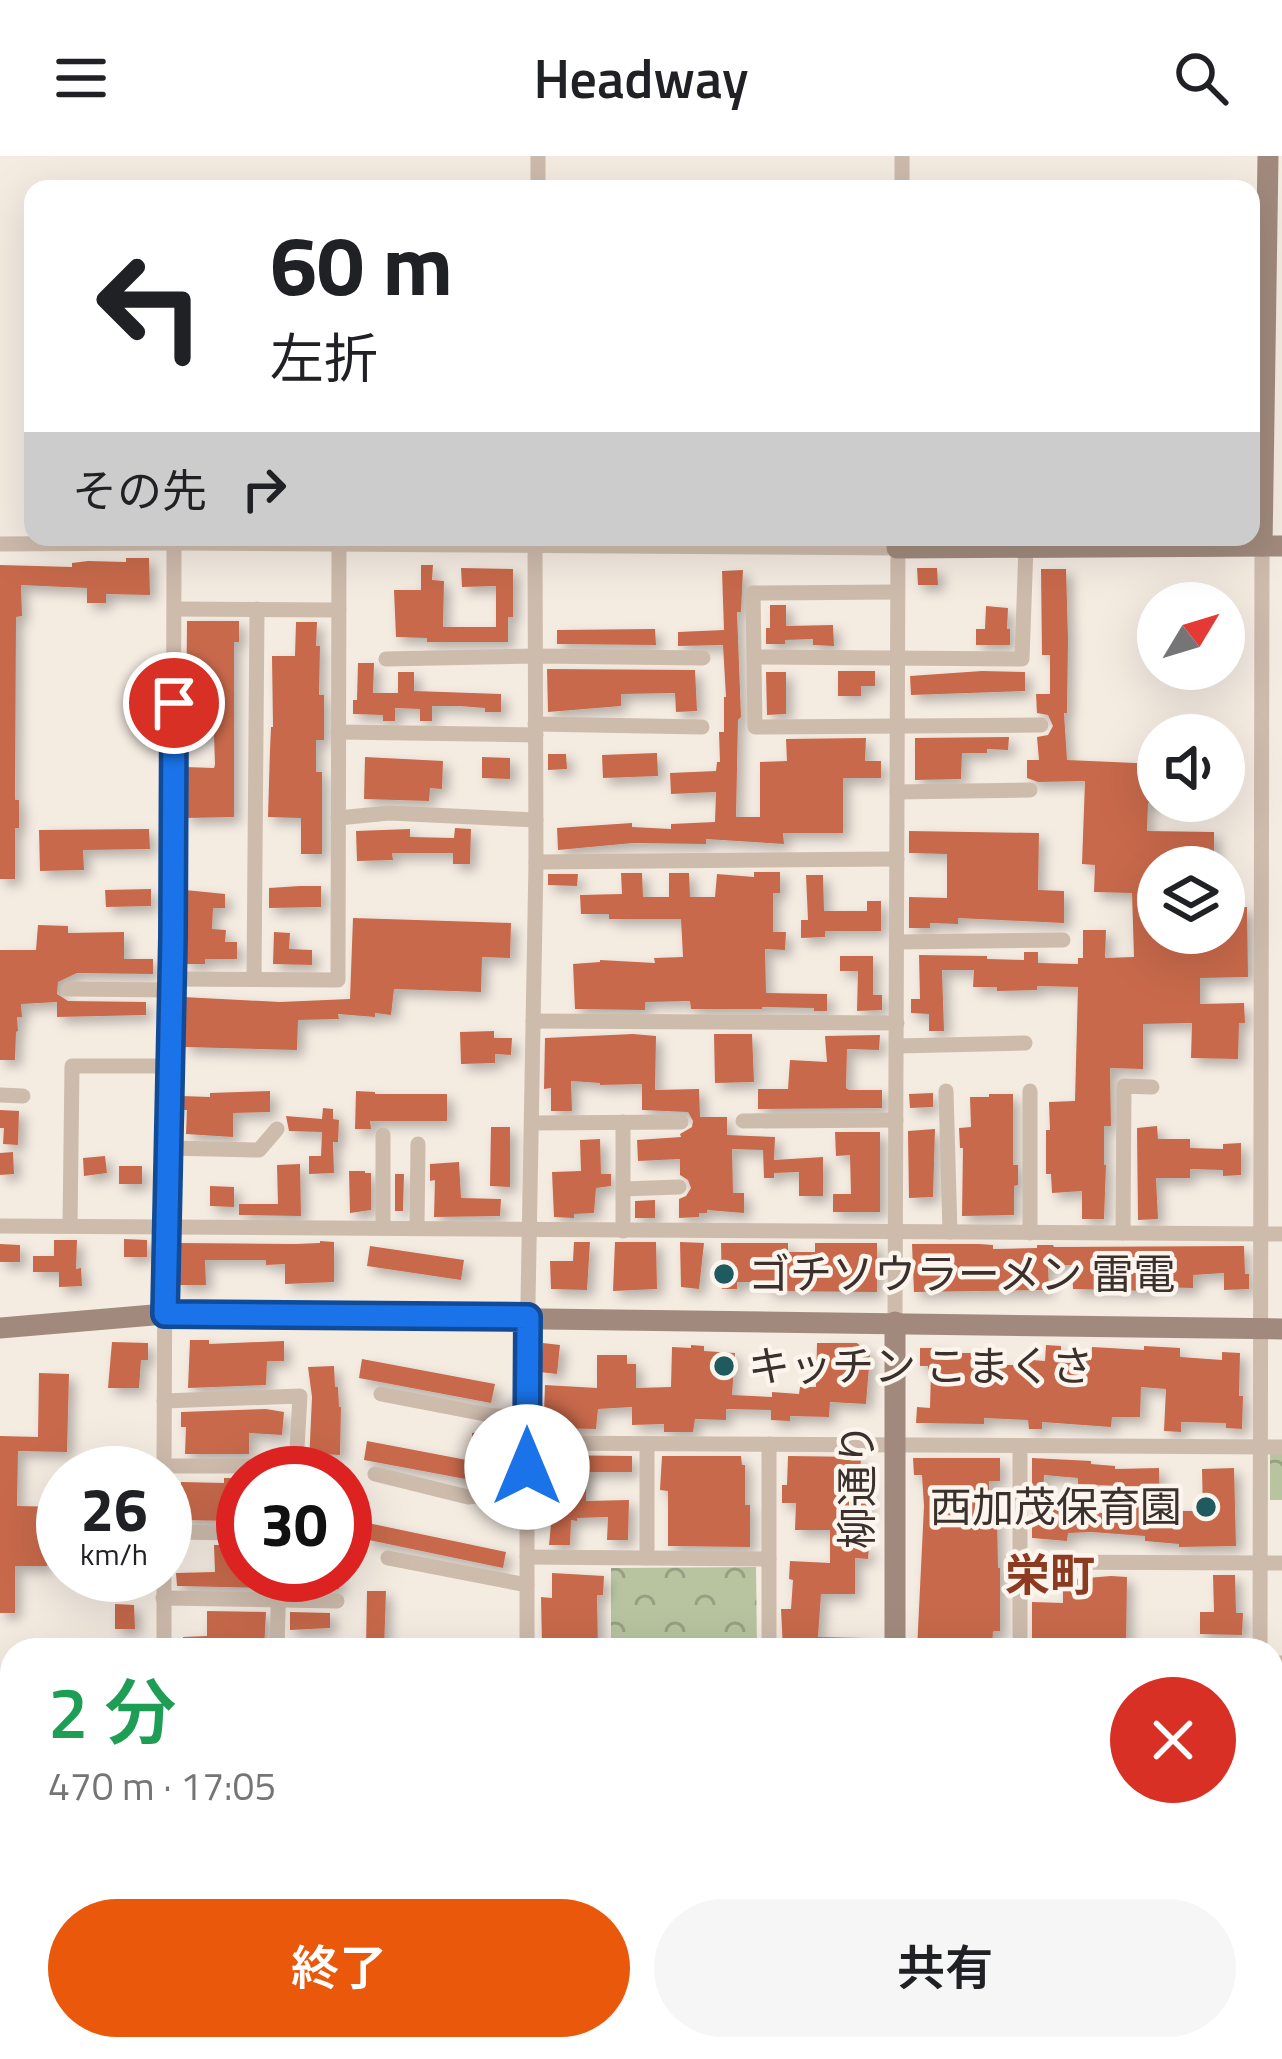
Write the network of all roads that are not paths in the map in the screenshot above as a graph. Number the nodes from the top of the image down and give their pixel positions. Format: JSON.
{"nodes":[{"id":1,"x":1268,"y":156,"type":"edge"},
{"id":2,"x":173,"y":546,"type":"edge"},
{"id":3,"x":339,"y":546,"type":"edge"},
{"id":4,"x":535,"y":546,"type":"edge"},
{"id":5,"x":897,"y":546,"type":"edge"},
{"id":6,"x":1000,"y":546,"type":"edge"},
{"id":7,"x":1272,"y":546,"type":"edge"},
{"id":8,"x":1026,"y":547,"type":"junction"},
{"id":9,"x":897,"y":592,"type":"junction"},
{"id":10,"x":175,"y":609,"type":"junction"},
{"id":11,"x":256,"y":609,"type":"junction"},
{"id":12,"x":339,"y":610,"type":"junction"},
{"id":13,"x":536,"y":656,"type":"junction"},
{"id":14,"x":754,"y":657,"type":"junction"},
{"id":15,"x":897,"y":657,"type":"junction"},
{"id":16,"x":703,"y":658,"type":"dead end"},
{"id":17,"x":386,"y":659,"type":"dead end"},
{"id":18,"x":1041,"y":725,"type":"dead end"},
{"id":19,"x":702,"y":727,"type":"dead end"},
{"id":20,"x":897,"y":727,"type":"junction"},
{"id":21,"x":1262,"y":727,"type":"junction"},
{"id":22,"x":1282,"y":727,"type":"edge"},
{"id":23,"x":536,"y":729,"type":"junction"},
{"id":24,"x":338,"y":732,"type":"junction"},
{"id":25,"x":1030,"y":790,"type":"dead end"},
{"id":26,"x":897,"y":792,"type":"junction"},
{"id":27,"x":338,"y":818,"type":"junction"},
{"id":28,"x":536,"y":820,"type":"junction"},
{"id":29,"x":897,"y":859,"type":"junction"},
{"id":30,"x":536,"y":862,"type":"junction"},
{"id":31,"x":1063,"y":940,"type":"dead end"},
{"id":32,"x":897,"y":942,"type":"junction"},
{"id":33,"x":254,"y":980,"type":"junction"},
{"id":34,"x":172,"y":985,"type":"junction"},
{"id":35,"x":68,"y":989,"type":"dead end"},
{"id":36,"x":533,"y":1021,"type":"junction"},
{"id":37,"x":897,"y":1023,"type":"junction"},
{"id":38,"x":1025,"y":1043,"type":"dead end"},
{"id":39,"x":897,"y":1046,"type":"junction"},
{"id":40,"x":170,"y":1066,"type":"junction"},
{"id":41,"x":1152,"y":1087,"type":"dead end"},
{"id":42,"x":946,"y":1090,"type":"dead end"},
{"id":43,"x":1030,"y":1091,"type":"dead end"},
{"id":44,"x":0,"y":1095,"type":"edge"},
{"id":45,"x":23,"y":1096,"type":"dead end"},
{"id":46,"x":896,"y":1120,"type":"junction"},
{"id":47,"x":743,"y":1121,"type":"dead end"},
{"id":48,"x":532,"y":1123,"type":"junction"},
{"id":49,"x":623,"y":1123,"type":"junction"},
{"id":50,"x":681,"y":1123,"type":"dead end"},
{"id":51,"x":277,"y":1130,"type":"dead end"},
{"id":52,"x":383,"y":1135,"type":"dead end"},
{"id":53,"x":418,"y":1144,"type":"dead end"},
{"id":54,"x":168,"y":1148,"type":"junction"},
{"id":55,"x":680,"y":1187,"type":"dead end"},
{"id":56,"x":623,"y":1189,"type":"junction"},
{"id":57,"x":0,"y":1226,"type":"edge"},
{"id":58,"x":70,"y":1226,"type":"junction"},
{"id":59,"x":165,"y":1226,"type":"junction"},
{"id":60,"x":383,"y":1228,"type":"junction"},
{"id":61,"x":417,"y":1228,"type":"junction"},
{"id":62,"x":530,"y":1230,"type":"junction"},
{"id":63,"x":623,"y":1231,"type":"junction"},
{"id":64,"x":896,"y":1232,"type":"junction"},
{"id":65,"x":950,"y":1232,"type":"junction"},
{"id":66,"x":1030,"y":1233,"type":"junction"},
{"id":67,"x":1124,"y":1233,"type":"junction"},
{"id":68,"x":1261,"y":1234,"type":"junction"},
{"id":69,"x":1282,"y":1234,"type":"edge"},
{"id":70,"x":165,"y":1314,"type":"junction"},
{"id":71,"x":528,"y":1317,"type":"junction"},
{"id":72,"x":896,"y":1322,"type":"junction"},
{"id":73,"x":0,"y":1328,"type":"edge"},
{"id":74,"x":1271,"y":1329,"type":"edge"},
{"id":75,"x":381,"y":1394,"type":"dead end"},
{"id":76,"x":164,"y":1401,"type":"junction"},
{"id":77,"x":527,"y":1418,"type":"junction"},
{"id":78,"x":527,"y":1443,"type":"junction"},
{"id":79,"x":647,"y":1444,"type":"junction"},
{"id":80,"x":769,"y":1444,"type":"junction"},
{"id":81,"x":896,"y":1445,"type":"junction"},
{"id":82,"x":164,"y":1446,"type":"edge"},
{"id":83,"x":1020,"y":1446,"type":"junction"},
{"id":84,"x":1261,"y":1447,"type":"junction"},
{"id":85,"x":1282,"y":1448,"type":"edge"},
{"id":86,"x":192,"y":1468,"type":"edge"},
{"id":87,"x":374,"y":1474,"type":"dead end"},
{"id":88,"x":527,"y":1491,"type":"junction"},
{"id":89,"x":527,"y":1557,"type":"junction"},
{"id":90,"x":388,"y":1558,"type":"dead end"},
{"id":91,"x":647,"y":1558,"type":"junction"},
{"id":92,"x":769,"y":1559,"type":"junction"},
{"id":93,"x":1020,"y":1562,"type":"junction"},
{"id":94,"x":1261,"y":1563,"type":"junction"},
{"id":95,"x":1282,"y":1563,"type":"edge"},
{"id":96,"x":527,"y":1585,"type":"junction"},
{"id":97,"x":164,"y":1602,"type":"edge"},
{"id":98,"x":280,"y":1602,"type":"edge"},
{"id":99,"x":164,"y":1638,"type":"edge"},
{"id":100,"x":278,"y":1638,"type":"edge"},
{"id":101,"x":527,"y":1638,"type":"edge"},
{"id":102,"x":769,"y":1638,"type":"edge"},
{"id":103,"x":895,"y":1638,"type":"edge"},
{"id":104,"x":1020,"y":1638,"type":"edge"},
{"id":105,"x":1260,"y":1638,"type":"edge"}],
"edges":[{"from":1,"to":7,"type":"street"},
{"from":2,"to":10,"type":"street"},
{"from":3,"to":12,"type":"street"},
{"from":4,"to":13,"type":"street"},
{"from":5,"to":9,"type":"street"},
{"from":6,"to":8,"type":"street"},
{"from":7,"to":8,"type":"street"},
{"from":7,"to":21,"type":"street"},
{"from":8,"to":15,"type":"street"},
{"from":9,"to":14,"type":"street"},
{"from":9,"to":15,"type":"street"},
{"from":10,"to":11,"type":"street"},
{"from":10,"to":34,"type":"street"},
{"from":11,"to":12,"type":"street"},
{"from":11,"to":33,"type":"street"},
{"from":12,"to":24,"type":"street"},
{"from":13,"to":16,"type":"street"},
{"from":13,"to":17,"type":"street"},
{"from":13,"to":23,"type":"street"},
{"from":14,"to":15,"type":"street"},
{"from":14,"to":20,"type":"street"},
{"from":15,"to":20,"type":"street"},
{"from":18,"to":20,"type":"street"},
{"from":19,"to":23,"type":"street"},
{"from":20,"to":26,"type":"street"},
{"from":21,"to":22,"type":"street"},
{"from":21,"to":68,"type":"street"},
{"from":23,"to":24,"type":"street"},
{"from":23,"to":28,"type":"street"},
{"from":24,"to":27,"type":"street"},
{"from":25,"to":26,"type":"street"},
{"from":26,"to":29,"type":"street"},
{"from":27,"to":28,"type":"street"},
{"from":27,"to":33,"type":"street"},
{"from":28,"to":30,"type":"street"},
{"from":29,"to":30,"type":"street"},
{"from":29,"to":32,"type":"street"},
{"from":30,"to":36,"type":"street"},
{"from":31,"to":32,"type":"street"},
{"from":32,"to":37,"type":"street"},
{"from":33,"to":34,"type":"street"},
{"from":34,"to":35,"type":"street"},
{"from":34,"to":40,"type":"street"},
{"from":36,"to":37,"type":"street"},
{"from":36,"to":48,"type":"street"},
{"from":37,"to":39,"type":"street"},
{"from":38,"to":39,"type":"street"},
{"from":39,"to":46,"type":"street"},
{"from":40,"to":54,"type":"street"},
{"from":40,"to":58,"type":"street"},
{"from":41,"to":67,"type":"street"},
{"from":42,"to":65,"type":"street"},
{"from":43,"to":66,"type":"street"},
{"from":44,"to":45,"type":"street"},
{"from":46,"to":47,"type":"street"},
{"from":46,"to":64,"type":"street"},
{"from":48,"to":49,"type":"street"},
{"from":48,"to":62,"type":"street"},
{"from":49,"to":50,"type":"street"},
{"from":49,"to":56,"type":"street"},
{"from":51,"to":54,"type":"street"},
{"from":52,"to":60,"type":"street"},
{"from":53,"to":61,"type":"street"},
{"from":54,"to":59,"type":"street"},
{"from":55,"to":56,"type":"street"},
{"from":56,"to":63,"type":"street"},
{"from":57,"to":58,"type":"street"},
{"from":58,"to":59,"type":"street"},
{"from":59,"to":60,"type":"street"},
{"from":59,"to":70,"type":"street"},
{"from":60,"to":61,"type":"street"},
{"from":61,"to":62,"type":"street"},
{"from":62,"to":63,"type":"street"},
{"from":62,"to":71,"type":"street"},
{"from":63,"to":64,"type":"street"},
{"from":64,"to":65,"type":"street"},
{"from":64,"to":72,"type":"street"},
{"from":65,"to":66,"type":"street"},
{"from":66,"to":67,"type":"street"},
{"from":67,"to":68,"type":"street"},
{"from":68,"to":69,"type":"street"},
{"from":68,"to":74,"type":"street"},
{"from":70,"to":71,"type":"street"},
{"from":70,"to":73,"type":"street"},
{"from":70,"to":76,"type":"street"},
{"from":71,"to":72,"type":"street"},
{"from":71,"to":77,"type":"street"},
{"from":72,"to":74,"type":"street"},
{"from":72,"to":81,"type":"street","name":"柳通り"},
{"from":74,"to":84,"type":"street"},
{"from":75,"to":77,"type":"street"},
{"from":76,"to":82,"type":"street"},
{"from":76,"to":86,"type":"street"},
{"from":77,"to":78,"type":"street"},
{"from":78,"to":79,"type":"street"},
{"from":78,"to":88,"type":"street"},
{"from":79,"to":80,"type":"street"},
{"from":79,"to":91,"type":"street"},
{"from":80,"to":81,"type":"street"},
{"from":80,"to":92,"type":"street"},
{"from":81,"to":83,"type":"street"},
{"from":81,"to":103,"type":"street","name":"柳通り"},
{"from":83,"to":84,"type":"street"},
{"from":83,"to":93,"type":"street"},
{"from":84,"to":85,"type":"street"},
{"from":84,"to":94,"type":"street"},
{"from":87,"to":88,"type":"street"},
{"from":88,"to":89,"type":"street"},
{"from":89,"to":91,"type":"street"},
{"from":89,"to":96,"type":"street"},
{"from":90,"to":96,"type":"street"},
{"from":91,"to":92,"type":"street"},
{"from":92,"to":102,"type":"street"},
{"from":93,"to":94,"type":"street"},
{"from":93,"to":104,"type":"street"},
{"from":94,"to":95,"type":"street"},
{"from":94,"to":105,"type":"street"},
{"from":96,"to":101,"type":"street"},
{"from":97,"to":99,"type":"street"},
{"from":98,"to":100,"type":"street"}]}
